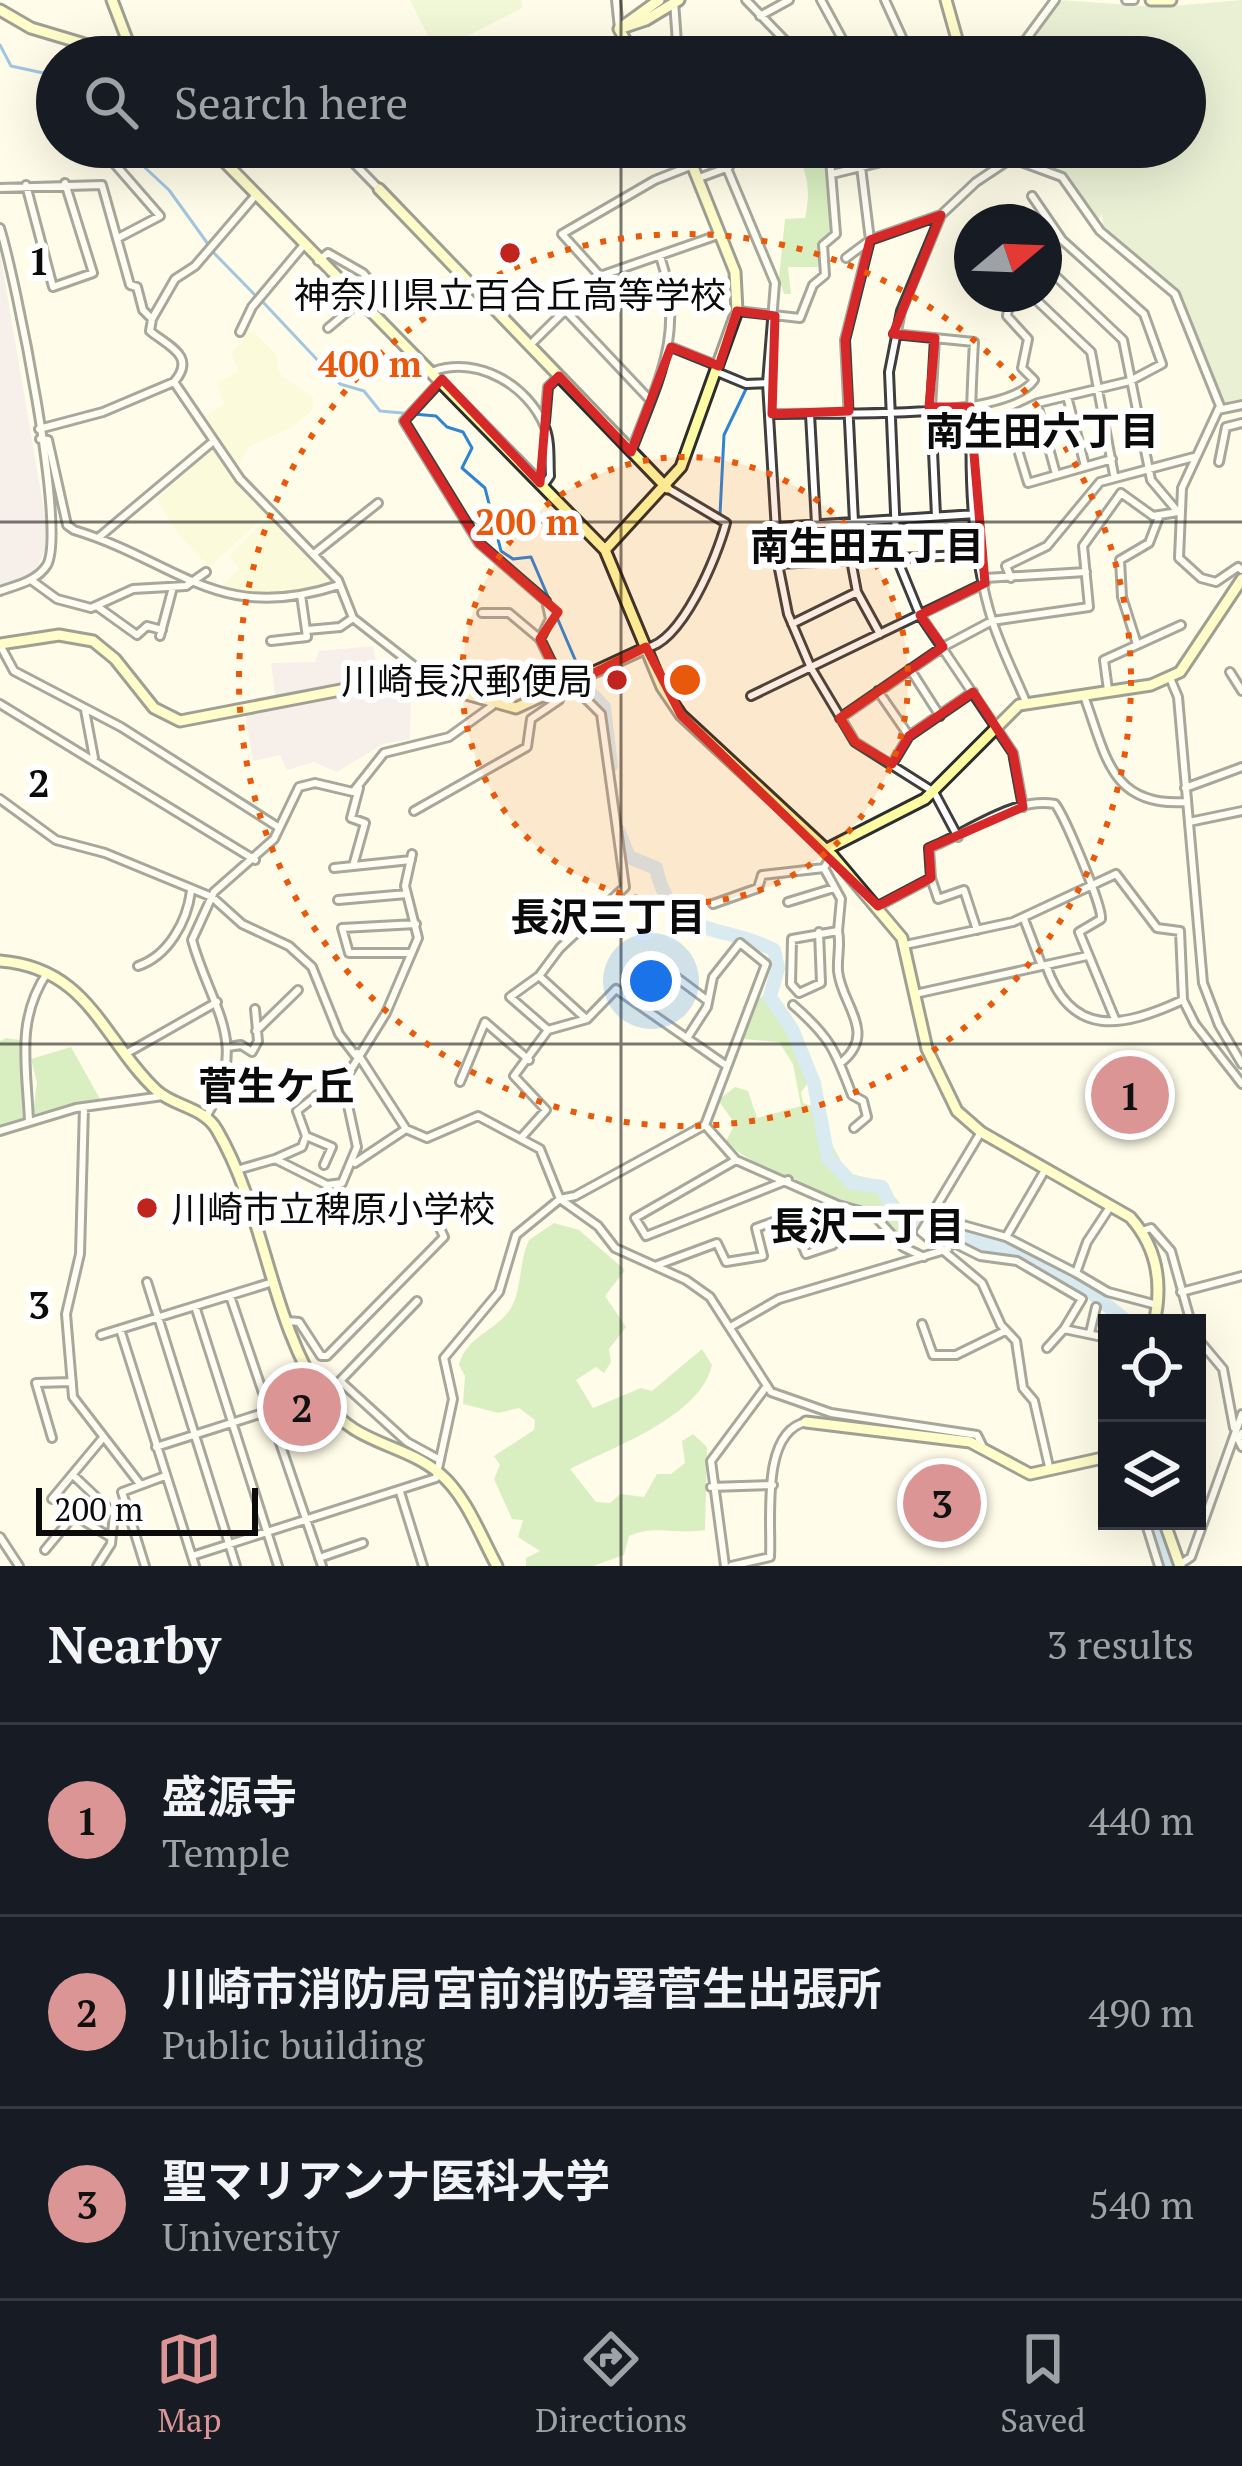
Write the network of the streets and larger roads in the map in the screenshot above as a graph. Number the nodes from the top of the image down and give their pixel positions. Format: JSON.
{"nodes":[{"id":1,"x":112,"y":0,"type":"edge"},
{"id":2,"x":616,"y":0,"type":"edge"},
{"id":3,"x":659,"y":0,"type":"edge"},
{"id":4,"x":746,"y":0,"type":"edge"},
{"id":5,"x":789,"y":0,"type":"edge"},
{"id":6,"x":821,"y":0,"type":"edge"},
{"id":7,"x":885,"y":0,"type":"edge"},
{"id":8,"x":946,"y":0,"type":"edge"},
{"id":9,"x":1055,"y":0,"type":"edge"},
{"id":10,"x":1151,"y":0,"type":"edge"},
{"id":11,"x":1172,"y":0,"type":"edge"},
{"id":12,"x":676,"y":1,"type":"edge"},
{"id":13,"x":0,"y":10,"type":"edge"},
{"id":14,"x":760,"y":16,"type":"junction"},
{"id":15,"x":619,"y":28,"type":"junction"},
{"id":16,"x":55,"y":36,"type":"edge"},
{"id":17,"x":126,"y":36,"type":"edge"},
{"id":18,"x":623,"y":36,"type":"edge"},
{"id":19,"x":677,"y":36,"type":"edge"},
{"id":20,"x":780,"y":36,"type":"edge"},
{"id":21,"x":841,"y":36,"type":"edge"},
{"id":22,"x":901,"y":36,"type":"edge"},
{"id":23,"x":956,"y":36,"type":"edge"},
{"id":24,"x":1028,"y":36,"type":"edge"},
{"id":25,"x":118,"y":168,"type":"edge"},
{"id":26,"x":229,"y":168,"type":"edge"},
{"id":27,"x":359,"y":168,"type":"edge"},
{"id":28,"x":685,"y":168,"type":"edge"},
{"id":29,"x":694,"y":168,"type":"edge"},
{"id":30,"x":726,"y":168,"type":"edge"},
{"id":31,"x":729,"y":168,"type":"edge"},
{"id":32,"x":831,"y":168,"type":"edge"},
{"id":33,"x":857,"y":168,"type":"edge"},
{"id":34,"x":861,"y":168,"type":"edge"},
{"id":35,"x":998,"y":168,"type":"edge"},
{"id":36,"x":1043,"y":168,"type":"edge"},
{"id":37,"x":832,"y":174,"type":"junction"},
{"id":38,"x":699,"y":178,"type":"junction"},
{"id":39,"x":64,"y":182,"type":"junction"},
{"id":40,"x":26,"y":185,"type":"junction"},
{"id":41,"x":0,"y":188,"type":"edge"},
{"id":42,"x":380,"y":189,"type":"joint"},
{"id":43,"x":255,"y":196,"type":"junction"},
{"id":44,"x":1032,"y":196,"type":"dead end"},
{"id":45,"x":1038,"y":204,"type":"edge"},
{"id":46,"x":941,"y":215,"type":"junction"},
{"id":47,"x":0,"y":228,"type":"edge"},
{"id":48,"x":722,"y":234,"type":"junction"},
{"id":49,"x":120,"y":237,"type":"junction"},
{"id":50,"x":870,"y":240,"type":"junction"},
{"id":51,"x":1062,"y":240,"type":"edge"},
{"id":52,"x":303,"y":246,"type":"junction"},
{"id":53,"x":660,"y":256,"type":"junction"},
{"id":54,"x":846,"y":258,"type":"dead end"},
{"id":55,"x":318,"y":261,"type":"junction"},
{"id":56,"x":601,"y":276,"type":"junction"},
{"id":57,"x":1062,"y":281,"type":"edge"},
{"id":58,"x":364,"y":305,"type":"junction"},
{"id":59,"x":566,"y":311,"type":"junction"},
{"id":60,"x":737,"y":311,"type":"junction"},
{"id":61,"x":1008,"y":312,"type":"edge"},
{"id":62,"x":1049,"y":312,"type":"edge"},
{"id":63,"x":775,"y":316,"type":"junction"},
{"id":64,"x":152,"y":319,"type":"junction"},
{"id":65,"x":328,"y":328,"type":"dead end"},
{"id":66,"x":240,"y":332,"type":"dead end"},
{"id":67,"x":894,"y":334,"type":"junction"},
{"id":68,"x":935,"y":338,"type":"junction"},
{"id":69,"x":529,"y":346,"type":"junction"},
{"id":70,"x":671,"y":347,"type":"junction"},
{"id":71,"x":718,"y":369,"type":"junction"},
{"id":72,"x":438,"y":375,"type":"junction"},
{"id":73,"x":559,"y":376,"type":"junction"},
{"id":74,"x":1130,"y":381,"type":"junction"},
{"id":75,"x":174,"y":382,"type":"junction"},
{"id":76,"x":767,"y":383,"type":"junction"},
{"id":77,"x":1099,"y":387,"type":"junction"},
{"id":78,"x":1067,"y":396,"type":"junction"},
{"id":79,"x":651,"y":400,"type":"junction"},
{"id":80,"x":1242,"y":405,"type":"edge"},
{"id":81,"x":970,"y":407,"type":"junction"},
{"id":82,"x":1038,"y":407,"type":"junction"},
{"id":83,"x":931,"y":408,"type":"junction"},
{"id":84,"x":889,"y":409,"type":"junction"},
{"id":85,"x":1218,"y":410,"type":"junction"},
{"id":86,"x":810,"y":412,"type":"junction"},
{"id":87,"x":849,"y":412,"type":"junction"},
{"id":88,"x":770,"y":414,"type":"junction"},
{"id":89,"x":1242,"y":423,"type":"edge"},
{"id":90,"x":545,"y":426,"type":"junction"},
{"id":91,"x":39,"y":429,"type":"junction"},
{"id":92,"x":40,"y":440,"type":"junction"},
{"id":93,"x":211,"y":442,"type":"junction"},
{"id":94,"x":632,"y":452,"type":"junction"},
{"id":95,"x":1194,"y":457,"type":"junction"},
{"id":96,"x":1112,"y":459,"type":"junction"},
{"id":97,"x":1220,"y":462,"type":"dead end"},
{"id":98,"x":1085,"y":466,"type":"junction"},
{"id":99,"x":1147,"y":466,"type":"junction"},
{"id":100,"x":1056,"y":475,"type":"junction"},
{"id":101,"x":1114,"y":475,"type":"junction"},
{"id":102,"x":543,"y":486,"type":"junction"},
{"id":103,"x":667,"y":488,"type":"junction"},
{"id":104,"x":378,"y":503,"type":"dead end"},
{"id":105,"x":1178,"y":512,"type":"junction"},
{"id":106,"x":976,"y":514,"type":"junction"},
{"id":107,"x":936,"y":516,"type":"junction"},
{"id":108,"x":1159,"y":517,"type":"junction"},
{"id":109,"x":894,"y":519,"type":"junction"},
{"id":110,"x":854,"y":521,"type":"junction"},
{"id":111,"x":817,"y":524,"type":"junction"},
{"id":112,"x":776,"y":526,"type":"junction"},
{"id":113,"x":98,"y":538,"type":"junction"},
{"id":114,"x":605,"y":550,"type":"junction"},
{"id":115,"x":315,"y":553,"type":"junction"},
{"id":116,"x":981,"y":554,"type":"junction"},
{"id":117,"x":897,"y":559,"type":"junction"},
{"id":118,"x":851,"y":560,"type":"junction"},
{"id":119,"x":778,"y":564,"type":"junction"},
{"id":120,"x":1242,"y":570,"type":"edge"},
{"id":121,"x":206,"y":572,"type":"dead end"},
{"id":122,"x":1086,"y":572,"type":"junction"},
{"id":123,"x":1011,"y":578,"type":"junction"},
{"id":124,"x":1242,"y":579,"type":"edge"},
{"id":125,"x":31,"y":580,"type":"junction"},
{"id":126,"x":985,"y":580,"type":"junction"},
{"id":127,"x":193,"y":583,"type":"junction"},
{"id":128,"x":339,"y":585,"type":"junction"},
{"id":129,"x":173,"y":586,"type":"junction"},
{"id":130,"x":0,"y":591,"type":"edge"},
{"id":131,"x":857,"y":592,"type":"junction"},
{"id":132,"x":301,"y":596,"type":"junction"},
{"id":133,"x":98,"y":607,"type":"junction"},
{"id":134,"x":482,"y":613,"type":"dead end"},
{"id":135,"x":920,"y":615,"type":"junction"},
{"id":136,"x":353,"y":619,"type":"junction"},
{"id":137,"x":992,"y":621,"type":"junction"},
{"id":138,"x":792,"y":624,"type":"junction"},
{"id":139,"x":1181,"y":625,"type":"dead end"},
{"id":140,"x":307,"y":630,"type":"junction"},
{"id":141,"x":880,"y":634,"type":"junction"},
{"id":142,"x":540,"y":639,"type":"junction"},
{"id":143,"x":272,"y":641,"type":"dead end"},
{"id":144,"x":0,"y":644,"type":"edge"},
{"id":145,"x":1137,"y":644,"type":"junction"},
{"id":146,"x":943,"y":646,"type":"junction"},
{"id":147,"x":646,"y":648,"type":"junction"},
{"id":148,"x":811,"y":668,"type":"junction"},
{"id":149,"x":910,"y":669,"type":"junction"},
{"id":150,"x":1230,"y":672,"type":"dead end"},
{"id":151,"x":1169,"y":678,"type":"junction"},
{"id":152,"x":430,"y":684,"type":"junction"},
{"id":153,"x":571,"y":684,"type":"junction"},
{"id":154,"x":1108,"y":690,"type":"junction"},
{"id":155,"x":878,"y":691,"type":"junction"},
{"id":156,"x":1242,"y":691,"type":"edge"},
{"id":157,"x":973,"y":692,"type":"junction"},
{"id":158,"x":1082,"y":693,"type":"junction"},
{"id":159,"x":751,"y":696,"type":"dead end"},
{"id":160,"x":1026,"y":702,"type":"junction"},
{"id":161,"x":0,"y":704,"type":"edge"},
{"id":162,"x":492,"y":706,"type":"junction"},
{"id":163,"x":85,"y":710,"type":"junction"},
{"id":164,"x":940,"y":716,"type":"junction"},
{"id":165,"x":839,"y":718,"type":"junction"},
{"id":166,"x":994,"y":725,"type":"junction"},
{"id":167,"x":909,"y":736,"type":"junction"},
{"id":168,"x":94,"y":758,"type":"junction"},
{"id":169,"x":892,"y":764,"type":"junction"},
{"id":170,"x":1242,"y":767,"type":"edge"},
{"id":171,"x":359,"y":788,"type":"junction"},
{"id":172,"x":1185,"y":788,"type":"junction"},
{"id":173,"x":934,"y":792,"type":"junction"},
{"id":174,"x":0,"y":799,"type":"edge"},
{"id":175,"x":1186,"y":802,"type":"junction"},
{"id":176,"x":1023,"y":807,"type":"junction"},
{"id":177,"x":1242,"y":811,"type":"edge"},
{"id":178,"x":414,"y":812,"type":"dead end"},
{"id":179,"x":1189,"y":822,"type":"junction"},
{"id":180,"x":278,"y":826,"type":"junction"},
{"id":181,"x":958,"y":837,"type":"junction"},
{"id":182,"x":828,"y":852,"type":"junction"},
{"id":183,"x":255,"y":860,"type":"junction"},
{"id":184,"x":353,"y":866,"type":"junction"},
{"id":185,"x":334,"y":868,"type":"dead end"},
{"id":186,"x":824,"y":868,"type":"junction"},
{"id":187,"x":932,"y":878,"type":"junction"},
{"id":188,"x":1090,"y":885,"type":"junction"},
{"id":189,"x":834,"y":888,"type":"junction"},
{"id":190,"x":191,"y":889,"type":"junction"},
{"id":191,"x":407,"y":894,"type":"junction"},
{"id":192,"x":212,"y":897,"type":"junction"},
{"id":193,"x":338,"y":900,"type":"dead end"},
{"id":194,"x":788,"y":902,"type":"dead end"},
{"id":195,"x":713,"y":904,"type":"dead end"},
{"id":196,"x":878,"y":906,"type":"junction"},
{"id":197,"x":1023,"y":917,"type":"junction"},
{"id":198,"x":416,"y":923,"type":"junction"},
{"id":199,"x":976,"y":930,"type":"junction"},
{"id":200,"x":838,"y":931,"type":"junction"},
{"id":201,"x":820,"y":932,"type":"junction"},
{"id":202,"x":905,"y":945,"type":"junction"},
{"id":203,"x":411,"y":953,"type":"junction"},
{"id":204,"x":1087,"y":956,"type":"junction"},
{"id":205,"x":0,"y":962,"type":"edge"},
{"id":206,"x":656,"y":962,"type":"dead end"},
{"id":207,"x":1044,"y":965,"type":"junction"},
{"id":208,"x":138,"y":966,"type":"dead end"},
{"id":209,"x":668,"y":972,"type":"junction"},
{"id":210,"x":47,"y":973,"type":"junction"},
{"id":211,"x":539,"y":976,"type":"junction"},
{"id":212,"x":298,"y":989,"type":"dead end"},
{"id":213,"x":915,"y":994,"type":"junction"},
{"id":214,"x":1183,"y":1000,"type":"junction"},
{"id":215,"x":708,"y":1001,"type":"junction"},
{"id":216,"x":217,"y":1002,"type":"junction"},
{"id":217,"x":639,"y":1005,"type":"junction"},
{"id":218,"x":793,"y":1005,"type":"dead end"},
{"id":219,"x":255,"y":1009,"type":"dead end"},
{"id":220,"x":587,"y":1019,"type":"junction"},
{"id":221,"x":1115,"y":1019,"type":"junction"},
{"id":222,"x":548,"y":1030,"type":"junction"},
{"id":223,"x":256,"y":1031,"type":"junction"},
{"id":224,"x":687,"y":1038,"type":"junction"},
{"id":225,"x":228,"y":1047,"type":"junction"},
{"id":226,"x":128,"y":1052,"type":"junction"},
{"id":227,"x":356,"y":1054,"type":"junction"},
{"id":228,"x":529,"y":1060,"type":"junction"},
{"id":229,"x":843,"y":1061,"type":"junction"},
{"id":230,"x":724,"y":1064,"type":"junction"},
{"id":231,"x":1242,"y":1064,"type":"edge"},
{"id":232,"x":460,"y":1082,"type":"dead end"},
{"id":233,"x":1242,"y":1084,"type":"edge"},
{"id":234,"x":317,"y":1095,"type":"dead end"},
{"id":235,"x":163,"y":1096,"type":"junction"},
{"id":236,"x":84,"y":1107,"type":"junction"},
{"id":237,"x":206,"y":1117,"type":"junction"},
{"id":238,"x":29,"y":1122,"type":"junction"},
{"id":239,"x":705,"y":1125,"type":"junction"},
{"id":240,"x":854,"y":1128,"type":"dead end"},
{"id":241,"x":406,"y":1130,"type":"junction"},
{"id":242,"x":0,"y":1131,"type":"edge"},
{"id":243,"x":981,"y":1132,"type":"junction"},
{"id":244,"x":306,"y":1136,"type":"junction"},
{"id":245,"x":521,"y":1138,"type":"junction"},
{"id":246,"x":275,"y":1159,"type":"junction"},
{"id":247,"x":736,"y":1160,"type":"junction"},
{"id":248,"x":355,"y":1163,"type":"junction"},
{"id":249,"x":324,"y":1165,"type":"dead end"},
{"id":250,"x":1045,"y":1170,"type":"junction"},
{"id":251,"x":233,"y":1172,"type":"junction"},
{"id":252,"x":788,"y":1180,"type":"junction"},
{"id":253,"x":560,"y":1199,"type":"junction"},
{"id":254,"x":427,"y":1200,"type":"dead end"},
{"id":255,"x":838,"y":1205,"type":"junction"},
{"id":256,"x":1110,"y":1207,"type":"junction"},
{"id":257,"x":952,"y":1222,"type":"dead end"},
{"id":258,"x":1142,"y":1231,"type":"junction"},
{"id":259,"x":1006,"y":1237,"type":"junction"},
{"id":260,"x":948,"y":1245,"type":"junction"},
{"id":261,"x":924,"y":1257,"type":"junction"},
{"id":262,"x":655,"y":1266,"type":"junction"},
{"id":263,"x":1076,"y":1274,"type":"junction"},
{"id":264,"x":1242,"y":1276,"type":"edge"},
{"id":265,"x":147,"y":1282,"type":"dead end"},
{"id":266,"x":273,"y":1282,"type":"junction"},
{"id":267,"x":1181,"y":1292,"type":"junction"},
{"id":268,"x":230,"y":1296,"type":"junction"},
{"id":269,"x":417,"y":1301,"type":"dead end"},
{"id":270,"x":1157,"y":1304,"type":"junction"},
{"id":271,"x":195,"y":1306,"type":"junction"},
{"id":272,"x":1096,"y":1307,"type":"dead end"},
{"id":273,"x":1155,"y":1314,"type":"edge"},
{"id":274,"x":1188,"y":1314,"type":"edge"},
{"id":275,"x":155,"y":1318,"type":"junction"},
{"id":276,"x":286,"y":1321,"type":"junction"},
{"id":277,"x":922,"y":1324,"type":"dead end"},
{"id":278,"x":732,"y":1326,"type":"junction"},
{"id":279,"x":120,"y":1329,"type":"junction"},
{"id":280,"x":1064,"y":1329,"type":"junction"},
{"id":281,"x":1005,"y":1331,"type":"junction"},
{"id":282,"x":1090,"y":1334,"type":"junction"},
{"id":283,"x":101,"y":1335,"type":"dead end"},
{"id":284,"x":1098,"y":1336,"type":"edge"},
{"id":285,"x":1047,"y":1348,"type":"dead end"},
{"id":286,"x":1206,"y":1349,"type":"edge"},
{"id":287,"x":72,"y":1382,"type":"junction"},
{"id":288,"x":766,"y":1387,"type":"junction"},
{"id":289,"x":266,"y":1412,"type":"junction"},
{"id":290,"x":1242,"y":1414,"type":"edge"},
{"id":291,"x":806,"y":1421,"type":"joint"},
{"id":292,"x":231,"y":1423,"type":"junction"},
{"id":293,"x":193,"y":1436,"type":"junction"},
{"id":294,"x":1239,"y":1437,"type":"edge"},
{"id":295,"x":52,"y":1438,"type":"dead end"},
{"id":296,"x":102,"y":1439,"type":"junction"},
{"id":297,"x":982,"y":1445,"type":"junction"},
{"id":298,"x":156,"y":1447,"type":"junction"},
{"id":299,"x":1098,"y":1458,"type":"edge"},
{"id":300,"x":438,"y":1466,"type":"junction"},
{"id":301,"x":1049,"y":1471,"type":"junction"},
{"id":302,"x":73,"y":1475,"type":"junction"},
{"id":303,"x":165,"y":1476,"type":"junction"},
{"id":304,"x":140,"y":1484,"type":"junction"},
{"id":305,"x":773,"y":1485,"type":"junction"},
{"id":306,"x":711,"y":1487,"type":"junction"},
{"id":307,"x":400,"y":1492,"type":"junction"},
{"id":308,"x":52,"y":1499,"type":"dead end"},
{"id":309,"x":125,"y":1504,"type":"junction"},
{"id":310,"x":114,"y":1514,"type":"junction"},
{"id":311,"x":308,"y":1520,"type":"junction"},
{"id":312,"x":1148,"y":1530,"type":"edge"},
{"id":313,"x":1166,"y":1530,"type":"edge"},
{"id":314,"x":268,"y":1532,"type":"junction"},
{"id":315,"x":0,"y":1537,"type":"edge"},
{"id":316,"x":110,"y":1537,"type":"junction"},
{"id":317,"x":363,"y":1543,"type":"dead end"},
{"id":318,"x":230,"y":1544,"type":"junction"},
{"id":319,"x":45,"y":1550,"type":"dead end"},
{"id":320,"x":191,"y":1556,"type":"junction"},
{"id":321,"x":321,"y":1562,"type":"edge"},
{"id":322,"x":1179,"y":1565,"type":"edge"},
{"id":323,"x":19,"y":1566,"type":"edge"},
{"id":324,"x":97,"y":1566,"type":"edge"},
{"id":325,"x":145,"y":1566,"type":"edge"},
{"id":326,"x":194,"y":1566,"type":"edge"},
{"id":327,"x":236,"y":1566,"type":"edge"},
{"id":328,"x":278,"y":1566,"type":"edge"},
{"id":329,"x":423,"y":1566,"type":"edge"},
{"id":330,"x":497,"y":1566,"type":"edge"},
{"id":331,"x":728,"y":1566,"type":"edge"},
{"id":332,"x":1159,"y":1566,"type":"edge"}],
"edges":[{"from":1,"to":17,"type":"street"},
{"from":2,"to":15,"type":"street"},
{"from":3,"to":15,"type":"street"},
{"from":4,"to":14,"type":"street"},
{"from":5,"to":14,"type":"street"},
{"from":6,"to":21,"type":"street"},
{"from":7,"to":22,"type":"street"},
{"from":8,"to":23,"type":"street"},
{"from":9,"to":24,"type":"street"},
{"from":10,"to":11,"type":"street"},
{"from":12,"to":15,"type":"street"},
{"from":12,"to":19,"type":"street"},
{"from":13,"to":16,"type":"street"},
{"from":14,"to":20,"type":"street"},
{"from":15,"to":18,"type":"street"},
{"from":25,"to":49,"type":"street"},
{"from":26,"to":43,"type":"street"},
{"from":27,"to":42,"type":"street"},
{"from":28,"to":56,"type":"street"},
{"from":29,"to":38,"type":"street"},
{"from":30,"to":38,"type":"street"},
{"from":31,"to":63,"type":"street"},
{"from":32,"to":37,"type":"street"},
{"from":33,"to":37,"type":"street"},
{"from":34,"to":50,"type":"street"},
{"from":35,"to":46,"type":"street"},
{"from":36,"to":85,"type":"street"},
{"from":37,"to":63,"type":"street"},
{"from":38,"to":48,"type":"street"},
{"from":39,"to":40,"type":"street"},
{"from":39,"to":40,"type":"street"},
{"from":39,"to":49,"type":"street"},
{"from":40,"to":41,"type":"street"},
{"from":42,"to":69,"type":"street"},
{"from":43,"to":52,"type":"street"},
{"from":43,"to":64,"type":"street"},
{"from":44,"to":45,"type":"street"},
{"from":46,"to":50,"type":"street"},
{"from":46,"to":67,"type":"street"},
{"from":47,"to":91,"type":"street"},
{"from":48,"to":53,"type":"street"},
{"from":48,"to":60,"type":"street"},
{"from":49,"to":64,"type":"street"},
{"from":50,"to":54,"type":"street"},
{"from":50,"to":87,"type":"street"},
{"from":51,"to":74,"type":"street"},
{"from":52,"to":55,"type":"street"},
{"from":52,"to":66,"type":"street"},
{"from":53,"to":56,"type":"street"},
{"from":53,"to":70,"type":"street"},
{"from":55,"to":58,"type":"street"},
{"from":55,"to":58,"type":"street"},
{"from":56,"to":59,"type":"street"},
{"from":57,"to":74,"type":"street"},
{"from":58,"to":65,"type":"street"},
{"from":58,"to":72,"type":"street"},
{"from":59,"to":69,"type":"street"},
{"from":59,"to":79,"type":"street"},
{"from":60,"to":63,"type":"street"},
{"from":60,"to":71,"type":"street"},
{"from":61,"to":81,"type":"street"},
{"from":62,"to":77,"type":"street"},
{"from":63,"to":76,"type":"street"},
{"from":64,"to":75,"type":"street"},
{"from":67,"to":68,"type":"street"},
{"from":67,"to":84,"type":"street"},
{"from":68,"to":81,"type":"street"},
{"from":68,"to":83,"type":"street"},
{"from":69,"to":73,"type":"street"},
{"from":70,"to":71,"type":"street"},
{"from":70,"to":79,"type":"street"},
{"from":71,"to":76,"type":"street"},
{"from":71,"to":103,"type":"street"},
{"from":72,"to":90,"type":"street"},
{"from":72,"to":102,"type":"street"},
{"from":72,"to":142,"type":"street"},
{"from":73,"to":90,"type":"street"},
{"from":73,"to":94,"type":"street"},
{"from":74,"to":77,"type":"street"},
{"from":74,"to":99,"type":"street"},
{"from":75,"to":91,"type":"street"},
{"from":75,"to":93,"type":"street"},
{"from":76,"to":88,"type":"street"},
{"from":77,"to":78,"type":"street"},
{"from":77,"to":96,"type":"street"},
{"from":78,"to":82,"type":"street"},
{"from":78,"to":98,"type":"street"},
{"from":79,"to":94,"type":"street"},
{"from":80,"to":85,"type":"street"},
{"from":81,"to":83,"type":"street"},
{"from":81,"to":106,"type":"street"},
{"from":82,"to":100,"type":"street"},
{"from":82,"to":100,"type":"street"},
{"from":83,"to":84,"type":"street"},
{"from":83,"to":107,"type":"street"},
{"from":84,"to":87,"type":"street"},
{"from":84,"to":109,"type":"street"},
{"from":85,"to":95,"type":"street"},
{"from":86,"to":87,"type":"street"},
{"from":86,"to":88,"type":"street"},
{"from":86,"to":111,"type":"street"},
{"from":87,"to":110,"type":"street"},
{"from":88,"to":112,"type":"street"},
{"from":89,"to":97,"type":"street"},
{"from":90,"to":102,"type":"street"},
{"from":91,"to":92,"type":"street"},
{"from":92,"to":113,"type":"street"},
{"from":92,"to":125,"type":"street"},
{"from":93,"to":113,"type":"street"},
{"from":93,"to":115,"type":"street"},
{"from":94,"to":103,"type":"street"},
{"from":95,"to":99,"type":"street"},
{"from":95,"to":105,"type":"street"},
{"from":96,"to":98,"type":"street"},
{"from":96,"to":101,"type":"street"},
{"from":98,"to":100,"type":"street"},
{"from":99,"to":101,"type":"street"},
{"from":99,"to":105,"type":"street"},
{"from":101,"to":123,"type":"street"},
{"from":102,"to":114,"type":"street"},
{"from":103,"to":114,"type":"street"},
{"from":103,"to":147,"type":"street"},
{"from":104,"to":115,"type":"street"},
{"from":105,"to":108,"type":"street"},
{"from":105,"to":120,"type":"street"},
{"from":106,"to":107,"type":"street"},
{"from":106,"to":116,"type":"street"},
{"from":107,"to":109,"type":"street"},
{"from":108,"to":122,"type":"street"},
{"from":108,"to":145,"type":"street"},
{"from":109,"to":110,"type":"street"},
{"from":109,"to":117,"type":"street"},
{"from":110,"to":111,"type":"street"},
{"from":111,"to":112,"type":"street"},
{"from":112,"to":119,"type":"street"},
{"from":113,"to":127,"type":"street"},
{"from":114,"to":147,"type":"street"},
{"from":115,"to":128,"type":"street"},
{"from":116,"to":117,"type":"street"},
{"from":116,"to":126,"type":"street"},
{"from":117,"to":118,"type":"street"},
{"from":117,"to":135,"type":"street"},
{"from":118,"to":119,"type":"street"},
{"from":118,"to":131,"type":"street"},
{"from":119,"to":138,"type":"street"},
{"from":121,"to":127,"type":"street"},
{"from":122,"to":123,"type":"street"},
{"from":122,"to":137,"type":"street"},
{"from":123,"to":126,"type":"street"},
{"from":124,"to":151,"type":"street"},
{"from":125,"to":130,"type":"street"},
{"from":125,"to":133,"type":"street"},
{"from":126,"to":135,"type":"street"},
{"from":126,"to":137,"type":"street"},
{"from":127,"to":129,"type":"street"},
{"from":127,"to":132,"type":"street"},
{"from":128,"to":132,"type":"street"},
{"from":128,"to":136,"type":"street"},
{"from":129,"to":133,"type":"street"},
{"from":129,"to":133,"type":"street"},
{"from":131,"to":138,"type":"street"},
{"from":131,"to":141,"type":"street"},
{"from":132,"to":140,"type":"street"},
{"from":134,"to":142,"type":"street"},
{"from":135,"to":141,"type":"street"},
{"from":135,"to":146,"type":"street"},
{"from":136,"to":140,"type":"street"},
{"from":136,"to":152,"type":"street"},
{"from":137,"to":146,"type":"street"},
{"from":137,"to":160,"type":"street"},
{"from":138,"to":148,"type":"street"},
{"from":139,"to":145,"type":"street"},
{"from":140,"to":143,"type":"street"},
{"from":141,"to":148,"type":"street"},
{"from":142,"to":153,"type":"street"},
{"from":144,"to":152,"type":"street"},
{"from":144,"to":163,"type":"street"},
{"from":145,"to":154,"type":"street"},
{"from":146,"to":149,"type":"street"},
{"from":146,"to":157,"type":"street"},
{"from":147,"to":153,"type":"street"},
{"from":147,"to":182,"type":"street"},
{"from":148,"to":159,"type":"street"},
{"from":148,"to":165,"type":"street"},
{"from":149,"to":155,"type":"street"},
{"from":149,"to":164,"type":"street"},
{"from":150,"to":156,"type":"street"},
{"from":151,"to":154,"type":"street"},
{"from":151,"to":172,"type":"street"},
{"from":152,"to":162,"type":"street"},
{"from":153,"to":162,"type":"street"},
{"from":153,"to":178,"type":"street"},
{"from":153,"to":211,"type":"street"},
{"from":154,"to":158,"type":"street"},
{"from":155,"to":165,"type":"street"},
{"from":155,"to":167,"type":"street"},
{"from":157,"to":164,"type":"street"},
{"from":157,"to":166,"type":"street"},
{"from":158,"to":160,"type":"street"},
{"from":158,"to":175,"type":"street"},
{"from":160,"to":166,"type":"street"},
{"from":161,"to":168,"type":"street"},
{"from":162,"to":171,"type":"street"},
{"from":163,"to":168,"type":"street"},
{"from":163,"to":180,"type":"street"},
{"from":164,"to":167,"type":"street"},
{"from":165,"to":169,"type":"street"},
{"from":166,"to":173,"type":"street"},
{"from":166,"to":176,"type":"street"},
{"from":167,"to":169,"type":"street"},
{"from":168,"to":183,"type":"street"},
{"from":169,"to":173,"type":"street"},
{"from":170,"to":172,"type":"street"},
{"from":171,"to":180,"type":"street"},
{"from":171,"to":184,"type":"street"},
{"from":172,"to":175,"type":"street"},
{"from":173,"to":181,"type":"street"},
{"from":173,"to":182,"type":"street"},
{"from":174,"to":190,"type":"street"},
{"from":175,"to":179,"type":"street"},
{"from":176,"to":181,"type":"street"},
{"from":176,"to":188,"type":"street"},
{"from":177,"to":179,"type":"street"},
{"from":179,"to":231,"type":"street"},
{"from":180,"to":183,"type":"street"},
{"from":181,"to":187,"type":"street"},
{"from":182,"to":186,"type":"street"},
{"from":182,"to":196,"type":"street"},
{"from":183,"to":192,"type":"street"},
{"from":184,"to":185,"type":"street"},
{"from":184,"to":191,"type":"street"},
{"from":186,"to":189,"type":"street"},
{"from":186,"to":195,"type":"street"},
{"from":187,"to":196,"type":"street"},
{"from":187,"to":199,"type":"street"},
{"from":188,"to":197,"type":"street"},
{"from":188,"to":204,"type":"street"},
{"from":188,"to":214,"type":"street"},
{"from":189,"to":194,"type":"street"},
{"from":189,"to":200,"type":"street"},
{"from":190,"to":192,"type":"street"},
{"from":190,"to":208,"type":"street"},
{"from":191,"to":193,"type":"street"},
{"from":191,"to":198,"type":"street"},
{"from":192,"to":216,"type":"street"},
{"from":192,"to":227,"type":"street"},
{"from":196,"to":202,"type":"street"},
{"from":197,"to":199,"type":"street"},
{"from":197,"to":207,"type":"street"},
{"from":198,"to":203,"type":"street"},
{"from":198,"to":203,"type":"street"},
{"from":199,"to":202,"type":"street"},
{"from":200,"to":201,"type":"street"},
{"from":200,"to":229,"type":"street"},
{"from":201,"to":201,"type":"street"},
{"from":202,"to":213,"type":"street"},
{"from":203,"to":227,"type":"street"},
{"from":204,"to":207,"type":"street"},
{"from":204,"to":221,"type":"street"},
{"from":205,"to":210,"type":"street"},
{"from":206,"to":209,"type":"street"},
{"from":207,"to":213,"type":"street"},
{"from":207,"to":221,"type":"street"},
{"from":209,"to":215,"type":"street"},
{"from":209,"to":217,"type":"street"},
{"from":210,"to":226,"type":"street"},
{"from":210,"to":238,"type":"street"},
{"from":211,"to":220,"type":"street"},
{"from":211,"to":222,"type":"street"},
{"from":212,"to":223,"type":"street"},
{"from":213,"to":243,"type":"street"},
{"from":214,"to":221,"type":"street"},
{"from":214,"to":233,"type":"street"},
{"from":215,"to":224,"type":"street"},
{"from":215,"to":230,"type":"street"},
{"from":216,"to":225,"type":"street"},
{"from":216,"to":226,"type":"street"},
{"from":217,"to":220,"type":"street"},
{"from":217,"to":224,"type":"street"},
{"from":218,"to":229,"type":"street"},
{"from":219,"to":223,"type":"street"},
{"from":220,"to":222,"type":"street"},
{"from":222,"to":228,"type":"street"},
{"from":223,"to":225,"type":"street"},
{"from":224,"to":230,"type":"street"},
{"from":225,"to":237,"type":"street"},
{"from":226,"to":235,"type":"street"},
{"from":227,"to":241,"type":"street"},
{"from":227,"to":248,"type":"street"},
{"from":228,"to":232,"type":"street"},
{"from":228,"to":245,"type":"street"},
{"from":229,"to":240,"type":"street"},
{"from":230,"to":239,"type":"street"},
{"from":234,"to":244,"type":"street"},
{"from":235,"to":236,"type":"street"},
{"from":235,"to":237,"type":"street"},
{"from":236,"to":238,"type":"street"},
{"from":236,"to":287,"type":"street"},
{"from":237,"to":251,"type":"street"},
{"from":238,"to":242,"type":"street"},
{"from":239,"to":247,"type":"street"},
{"from":239,"to":253,"type":"street"},
{"from":241,"to":245,"type":"street"},
{"from":241,"to":248,"type":"street"},
{"from":243,"to":250,"type":"street"},
{"from":243,"to":260,"type":"street"},
{"from":244,"to":246,"type":"street"},
{"from":244,"to":249,"type":"street"},
{"from":245,"to":253,"type":"street"},
{"from":246,"to":248,"type":"street"},
{"from":246,"to":251,"type":"street"},
{"from":247,"to":252,"type":"street"},
{"from":247,"to":252,"type":"street"},
{"from":250,"to":256,"type":"street"},
{"from":250,"to":259,"type":"street"},
{"from":251,"to":266,"type":"street"},
{"from":252,"to":255,"type":"street"},
{"from":253,"to":262,"type":"street"},
{"from":253,"to":300,"type":"street"},
{"from":254,"to":276,"type":"street"},
{"from":255,"to":261,"type":"street"},
{"from":255,"to":262,"type":"street"},
{"from":256,"to":258,"type":"street"},
{"from":256,"to":263,"type":"street"},
{"from":257,"to":259,"type":"street"},
{"from":258,"to":267,"type":"street"},
{"from":258,"to":270,"type":"street"},
{"from":259,"to":263,"type":"street"},
{"from":260,"to":261,"type":"street"},
{"from":260,"to":280,"type":"street"},
{"from":260,"to":281,"type":"street"},
{"from":261,"to":278,"type":"street"},
{"from":262,"to":278,"type":"street"},
{"from":263,"to":270,"type":"street"},
{"from":264,"to":267,"type":"street"},
{"from":265,"to":275,"type":"street"},
{"from":266,"to":268,"type":"street"},
{"from":266,"to":276,"type":"street"},
{"from":267,"to":274,"type":"street"},
{"from":268,"to":271,"type":"street"},
{"from":268,"to":289,"type":"street"},
{"from":269,"to":300,"type":"street"},
{"from":270,"to":273,"type":"street"},
{"from":271,"to":275,"type":"street"},
{"from":271,"to":292,"type":"street"},
{"from":272,"to":282,"type":"street"},
{"from":275,"to":279,"type":"street"},
{"from":275,"to":293,"type":"street"},
{"from":276,"to":300,"type":"street"},
{"from":277,"to":281,"type":"street"},
{"from":278,"to":288,"type":"street"},
{"from":279,"to":283,"type":"street"},
{"from":279,"to":298,"type":"street"},
{"from":280,"to":282,"type":"street"},
{"from":280,"to":285,"type":"street"},
{"from":281,"to":301,"type":"street"},
{"from":282,"to":284,"type":"street"},
{"from":286,"to":294,"type":"street"},
{"from":287,"to":295,"type":"street"},
{"from":287,"to":296,"type":"street"},
{"from":288,"to":297,"type":"street"},
{"from":288,"to":306,"type":"street"},
{"from":289,"to":292,"type":"street"},
{"from":289,"to":311,"type":"street"},
{"from":290,"to":294,"type":"street"},
{"from":291,"to":297,"type":"street"},
{"from":291,"to":305,"type":"street"},
{"from":292,"to":293,"type":"street"},
{"from":292,"to":314,"type":"street"},
{"from":293,"to":298,"type":"street"},
{"from":293,"to":318,"type":"street"},
{"from":294,"to":322,"type":"street"},
{"from":296,"to":302,"type":"street"},
{"from":296,"to":304,"type":"street"},
{"from":297,"to":301,"type":"street"},
{"from":298,"to":303,"type":"street"},
{"from":299,"to":301,"type":"street"},
{"from":300,"to":307,"type":"street"},
{"from":300,"to":330,"type":"street"},
{"from":302,"to":308,"type":"street"},
{"from":302,"to":310,"type":"street"},
{"from":303,"to":304,"type":"street"},
{"from":303,"to":320,"type":"street"},
{"from":304,"to":309,"type":"street"},
{"from":305,"to":306,"type":"street"},
{"from":305,"to":331,"type":"street"},
{"from":306,"to":331,"type":"street"},
{"from":307,"to":311,"type":"street"},
{"from":307,"to":329,"type":"street"},
{"from":309,"to":310,"type":"street"},
{"from":309,"to":325,"type":"street"},
{"from":310,"to":316,"type":"street"},
{"from":311,"to":314,"type":"street"},
{"from":311,"to":321,"type":"street"},
{"from":312,"to":332,"type":"street"},
{"from":313,"to":322,"type":"street"},
{"from":314,"to":318,"type":"street"},
{"from":314,"to":328,"type":"street"},
{"from":315,"to":323,"type":"street"},
{"from":316,"to":319,"type":"street"},
{"from":316,"to":324,"type":"street"},
{"from":317,"to":321,"type":"street"},
{"from":318,"to":320,"type":"street"},
{"from":318,"to":327,"type":"street"},
{"from":320,"to":326,"type":"street"}]}
